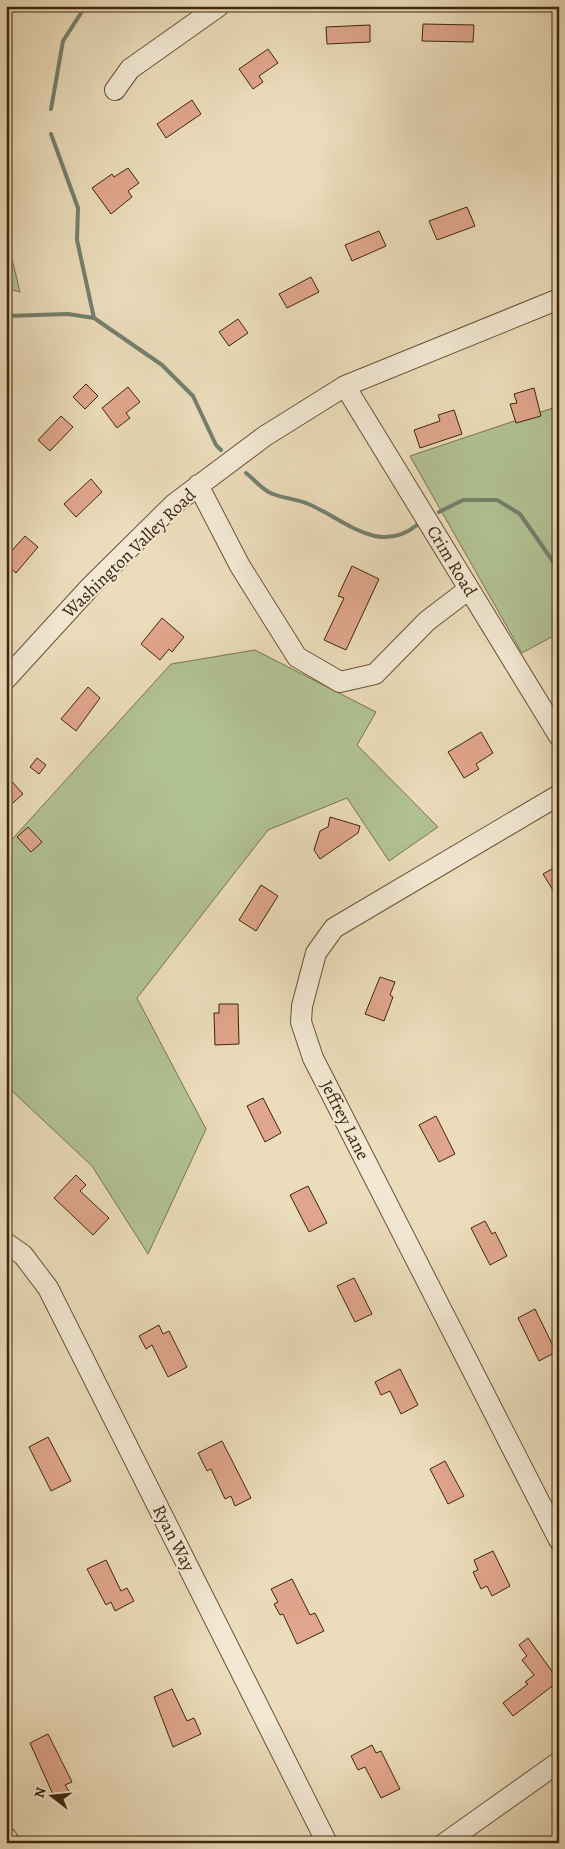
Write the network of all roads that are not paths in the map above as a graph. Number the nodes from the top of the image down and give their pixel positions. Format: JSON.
{"nodes":[{"id":1,"x":219,"y":6,"type":"edge"},
{"id":2,"x":115,"y":90,"type":"dead end"},
{"id":3,"x":559,"y":299,"type":"edge"},
{"id":4,"x":345,"y":386,"type":"junction"},
{"id":5,"x":198,"y":485,"type":"junction"},
{"id":6,"x":469,"y":589,"type":"junction"},
{"id":7,"x":6,"y":678,"type":"edge"},
{"id":8,"x":559,"y":736,"type":"edge"},
{"id":9,"x":559,"y":795,"type":"edge"},
{"id":10,"x":6,"y":1243,"type":"edge"},
{"id":11,"x":559,"y":1540,"type":"edge"},
{"id":12,"x":559,"y":1762,"type":"edge"},
{"id":13,"x":6,"y":1838,"type":"edge"},
{"id":14,"x":10,"y":1843,"type":"edge"},
{"id":15,"x":327,"y":1843,"type":"edge"},
{"id":16,"x":445,"y":1843,"type":"edge"}],
"edges":[{"from":1,"to":2,"type":"street"},
{"from":3,"to":4,"type":"street","name":"Washington Valley Road"},
{"from":4,"to":5,"type":"street","name":"Washington Valley Road"},
{"from":4,"to":6,"type":"street","name":"Crim Road"},
{"from":5,"to":6,"type":"street"},
{"from":5,"to":7,"type":"street","name":"Washington Valley Road"},
{"from":6,"to":8,"type":"street","name":"Crim Road"},
{"from":9,"to":11,"type":"street","name":"Jeffrey Lane"},
{"from":10,"to":15,"type":"street","name":"Ryan Way"},
{"from":12,"to":16,"type":"street"},
{"from":13,"to":14,"type":"street"}]}
